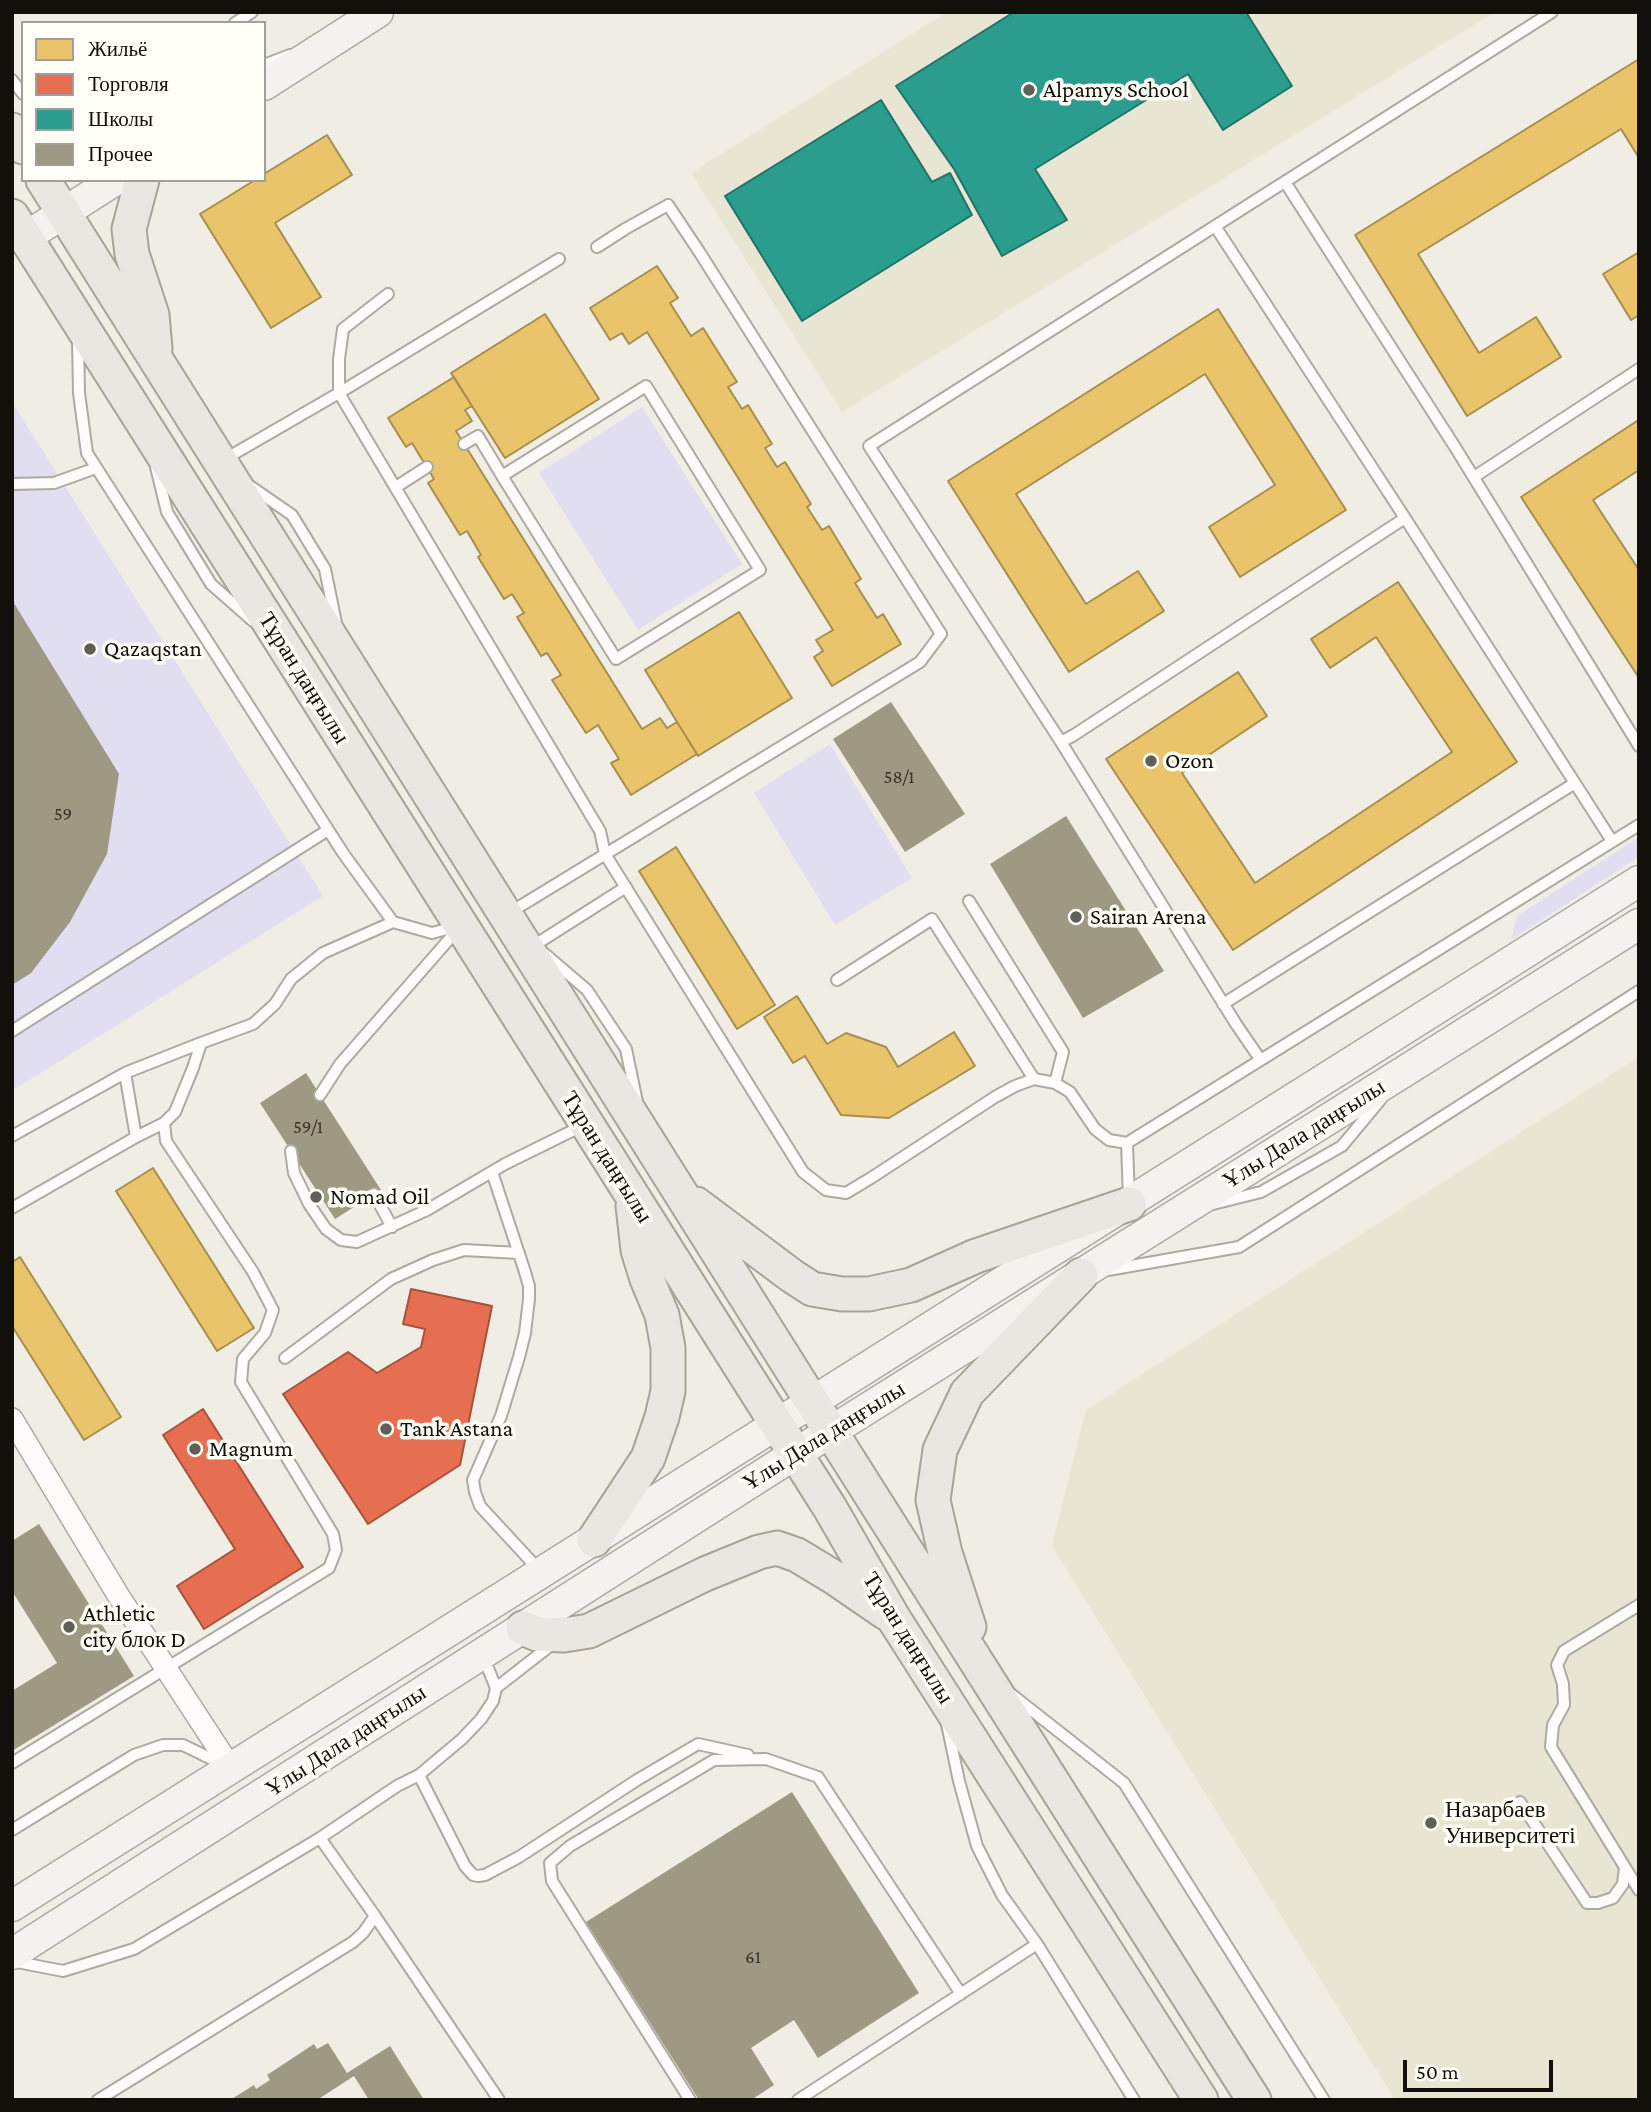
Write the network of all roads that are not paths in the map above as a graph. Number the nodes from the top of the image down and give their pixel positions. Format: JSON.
{"nodes":[{"id":1,"x":1552,"y":12,"type":"edge"},
{"id":2,"x":364,"y":16,"type":"edge"},
{"id":3,"x":330,"y":43,"type":"junction"},
{"id":4,"x":266,"y":64,"type":"edge"},
{"id":5,"x":266,"y":84,"type":"edge"},
{"id":6,"x":44,"y":182,"type":"edge"},
{"id":7,"x":112,"y":182,"type":"edge"},
{"id":8,"x":141,"y":182,"type":"edge"},
{"id":9,"x":1285,"y":182,"type":"junction"},
{"id":10,"x":63,"y":214,"type":"junction"},
{"id":11,"x":1215,"y":226,"type":"junction"},
{"id":12,"x":17,"y":233,"type":"edge"},
{"id":13,"x":597,"y":247,"type":"dead end"},
{"id":14,"x":559,"y":259,"type":"dead end"},
{"id":15,"x":387,"y":294,"type":"dead end"},
{"id":16,"x":78,"y":319,"type":"junction"},
{"id":17,"x":156,"y":358,"type":"junction"},
{"id":18,"x":1639,"y":369,"type":"edge"},
{"id":19,"x":339,"y":393,"type":"junction"},
{"id":20,"x":464,"y":444,"type":"dead end"},
{"id":21,"x":222,"y":466,"type":"junction"},
{"id":22,"x":427,"y":467,"type":"dead end"},
{"id":23,"x":96,"y":468,"type":"junction"},
{"id":24,"x":502,"y":476,"type":"junction"},
{"id":25,"x":1474,"y":477,"type":"junction"},
{"id":26,"x":12,"y":484,"type":"edge"},
{"id":27,"x":396,"y":487,"type":"junction"},
{"id":28,"x":1405,"y":518,"type":"junction"},
{"id":29,"x":1061,"y":742,"type":"junction"},
{"id":30,"x":1638,"y":742,"type":"edge"},
{"id":31,"x":1575,"y":783,"type":"junction"},
{"id":32,"x":1639,"y":825,"type":"edge"},
{"id":33,"x":328,"y":830,"type":"junction"},
{"id":34,"x":1612,"y":841,"type":"junction"},
{"id":35,"x":605,"y":854,"type":"junction"},
{"id":36,"x":1639,"y":881,"type":"edge"},
{"id":37,"x":625,"y":887,"type":"junction"},
{"id":38,"x":969,"y":901,"type":"dead end"},
{"id":39,"x":393,"y":922,"type":"junction"},
{"id":40,"x":1639,"y":923,"type":"edge"},
{"id":41,"x":461,"y":926,"type":"junction"},
{"id":42,"x":520,"y":934,"type":"junction"},
{"id":43,"x":837,"y":980,"type":"dead end"},
{"id":44,"x":1639,"y":991,"type":"edge"},
{"id":45,"x":1223,"y":1004,"type":"junction"},
{"id":46,"x":12,"y":1031,"type":"edge"},
{"id":47,"x":201,"y":1043,"type":"junction"},
{"id":48,"x":1260,"y":1059,"type":"junction"},
{"id":49,"x":125,"y":1073,"type":"junction"},
{"id":50,"x":1034,"y":1079,"type":"junction"},
{"id":51,"x":1055,"y":1083,"type":"junction"},
{"id":52,"x":320,"y":1095,"type":"dead end"},
{"id":53,"x":164,"y":1123,"type":"junction"},
{"id":54,"x":586,"y":1124,"type":"junction"},
{"id":55,"x":12,"y":1136,"type":"edge"},
{"id":56,"x":136,"y":1137,"type":"junction"},
{"id":57,"x":1127,"y":1143,"type":"junction"},
{"id":58,"x":291,"y":1151,"type":"dead end"},
{"id":59,"x":492,"y":1172,"type":"junction"},
{"id":60,"x":679,"y":1192,"type":"junction"},
{"id":61,"x":374,"y":1194,"type":"dead end"},
{"id":62,"x":632,"y":1196,"type":"junction"},
{"id":63,"x":1129,"y":1203,"type":"junction"},
{"id":64,"x":12,"y":1208,"type":"edge"},
{"id":65,"x":392,"y":1227,"type":"junction"},
{"id":66,"x":519,"y":1253,"type":"junction"},
{"id":67,"x":1081,"y":1275,"type":"junction"},
{"id":68,"x":285,"y":1357,"type":"dead end"},
{"id":69,"x":813,"y":1403,"type":"junction"},
{"id":70,"x":12,"y":1419,"type":"edge"},
{"id":71,"x":777,"y":1425,"type":"junction"},
{"id":72,"x":831,"y":1432,"type":"junction"},
{"id":73,"x":795,"y":1454,"type":"junction"},
{"id":74,"x":594,"y":1540,"type":"junction"},
{"id":75,"x":542,"y":1573,"type":"junction"},
{"id":76,"x":1639,"y":1605,"type":"edge"},
{"id":77,"x":894,"y":1619,"type":"junction"},
{"id":78,"x":523,"y":1628,"type":"junction"},
{"id":79,"x":564,"y":1635,"type":"junction"},
{"id":80,"x":482,"y":1654,"type":"junction"},
{"id":81,"x":166,"y":1668,"type":"junction"},
{"id":82,"x":984,"y":1673,"type":"junction"},
{"id":83,"x":496,"y":1688,"type":"junction"},
{"id":84,"x":939,"y":1689,"type":"junction"},
{"id":85,"x":766,"y":1759,"type":"junction"},
{"id":86,"x":12,"y":1763,"type":"edge"},
{"id":87,"x":231,"y":1768,"type":"junction"},
{"id":88,"x":419,"y":1775,"type":"junction"},
{"id":89,"x":1520,"y":1802,"type":"dead end"},
{"id":90,"x":12,"y":1830,"type":"edge"},
{"id":91,"x":320,"y":1838,"type":"junction"},
{"id":92,"x":1625,"y":1867,"type":"junction"},
{"id":93,"x":1639,"y":1890,"type":"edge"},
{"id":94,"x":12,"y":1906,"type":"edge"},
{"id":95,"x":375,"y":1916,"type":"junction"},
{"id":96,"x":1037,"y":1944,"type":"junction"},
{"id":97,"x":12,"y":1954,"type":"edge"},
{"id":98,"x":12,"y":1961,"type":"edge"},
{"id":99,"x":961,"y":1994,"type":"junction"},
{"id":100,"x":98,"y":2100,"type":"edge"},
{"id":101,"x":499,"y":2100,"type":"edge"},
{"id":102,"x":690,"y":2100,"type":"edge"},
{"id":103,"x":798,"y":2100,"type":"edge"},
{"id":104,"x":1134,"y":2100,"type":"edge"},
{"id":105,"x":1200,"y":2100,"type":"edge"},
{"id":106,"x":1254,"y":2100,"type":"edge"},
{"id":107,"x":1324,"y":2100,"type":"edge"}],
"edges":[{"from":1,"to":9,"type":"lane"},
{"from":2,"to":3,"type":"street"},
{"from":3,"to":4,"type":"lane"},
{"from":3,"to":5,"type":"street"},
{"from":6,"to":10,"type":"main road","name":"Тұран даңғылы"},
{"from":7,"to":10,"type":"street"},
{"from":8,"to":17,"type":"main road"},
{"from":9,"to":11,"type":"lane"},
{"from":9,"to":25,"type":"lane"},
{"from":10,"to":12,"type":"street"},
{"from":10,"to":17,"type":"main road","name":"Тұран даңғылы"},
{"from":11,"to":28,"type":"lane"},
{"from":11,"to":29,"type":"lane"},
{"from":12,"to":16,"type":"main road","name":"Тұран даңғылы"},
{"from":13,"to":35,"type":"lane"},
{"from":14,"to":19,"type":"lane"},
{"from":15,"to":19,"type":"lane"},
{"from":16,"to":23,"type":"lane"},
{"from":16,"to":41,"type":"main road","name":"Тұран даңғылы"},
{"from":17,"to":21,"type":"main road","name":"Тұран даңғылы"},
{"from":18,"to":25,"type":"lane"},
{"from":19,"to":21,"type":"lane"},
{"from":19,"to":27,"type":"lane"},
{"from":20,"to":24,"type":"lane"},
{"from":21,"to":42,"type":"main road","name":"Тұран даңғылы"},
{"from":22,"to":27,"type":"lane"},
{"from":23,"to":26,"type":"lane"},
{"from":23,"to":33,"type":"lane"},
{"from":24,"to":24,"type":"lane"},
{"from":25,"to":30,"type":"lane"},
{"from":27,"to":35,"type":"lane"},
{"from":28,"to":29,"type":"lane"},
{"from":28,"to":31,"type":"lane"},
{"from":29,"to":45,"type":"lane"},
{"from":31,"to":34,"type":"lane"},
{"from":31,"to":45,"type":"lane"},
{"from":32,"to":34,"type":"lane"},
{"from":33,"to":39,"type":"lane"},
{"from":33,"to":46,"type":"lane"},
{"from":34,"to":48,"type":"lane"},
{"from":35,"to":37,"type":"lane"},
{"from":35,"to":42,"type":"lane"},
{"from":36,"to":63,"type":"street","name":"Ұлы Дала даңғылы"},
{"from":37,"to":42,"type":"lane"},
{"from":37,"to":50,"type":"lane"},
{"from":38,"to":51,"type":"lane"},
{"from":39,"to":41,"type":"lane"},
{"from":39,"to":47,"type":"lane"},
{"from":40,"to":67,"type":"street","name":"Ұлы Дала даңғылы"},
{"from":41,"to":52,"type":"lane"},
{"from":41,"to":54,"type":"main road","name":"Тұран даңғылы"},
{"from":42,"to":60,"type":"main road","name":"Тұран даңғылы"},
{"from":43,"to":50,"type":"lane"},
{"from":44,"to":67,"type":"lane"},
{"from":45,"to":48,"type":"lane"},
{"from":47,"to":49,"type":"lane"},
{"from":47,"to":53,"type":"lane"},
{"from":48,"to":57,"type":"lane"},
{"from":49,"to":55,"type":"lane"},
{"from":49,"to":56,"type":"lane"},
{"from":50,"to":51,"type":"lane"},
{"from":51,"to":57,"type":"lane"},
{"from":53,"to":56,"type":"lane"},
{"from":53,"to":81,"type":"lane"},
{"from":54,"to":59,"type":"lane"},
{"from":54,"to":62,"type":"main road","name":"Тұран даңғылы"},
{"from":56,"to":64,"type":"lane"},
{"from":57,"to":63,"type":"lane"},
{"from":58,"to":65,"type":"lane"},
{"from":59,"to":65,"type":"lane"},
{"from":59,"to":66,"type":"lane"},
{"from":60,"to":63,"type":"main road"},
{"from":60,"to":69,"type":"main road","name":"Тұран даңғылы"},
{"from":61,"to":65,"type":"lane"},
{"from":62,"to":71,"type":"main road","name":"Тұран даңғылы"},
{"from":62,"to":74,"type":"main road"},
{"from":63,"to":69,"type":"street","name":"Ұлы Дала даңғылы"},
{"from":66,"to":68,"type":"lane"},
{"from":66,"to":75,"type":"lane"},
{"from":67,"to":72,"type":"street","name":"Ұлы Дала даңғылы"},
{"from":67,"to":82,"type":"main road"},
{"from":69,"to":71,"type":"street","name":"Ұлы Дала даңғылы"},
{"from":69,"to":72,"type":"main road","name":"Тұран даңғылы"},
{"from":70,"to":81,"type":"street"},
{"from":71,"to":73,"type":"main road","name":"Тұран даңғылы"},
{"from":71,"to":74,"type":"street","name":"Ұлы Дала даңғылы"},
{"from":72,"to":73,"type":"street","name":"Ұлы Дала даңғылы"},
{"from":72,"to":82,"type":"main road","name":"Тұран даңғылы"},
{"from":73,"to":77,"type":"main road","name":"Тұран даңғылы"},
{"from":73,"to":78,"type":"street","name":"Ұлы Дала даңғылы"},
{"from":74,"to":75,"type":"street","name":"Ұлы Дала даңғылы"},
{"from":75,"to":87,"type":"street","name":"Ұлы Дала даңғылы"},
{"from":76,"to":92,"type":"lane"},
{"from":77,"to":79,"type":"main road"},
{"from":77,"to":84,"type":"main road","name":"Тұран даңғылы"},
{"from":78,"to":79,"type":"main road"},
{"from":78,"to":80,"type":"street","name":"Ұлы Дала даңғылы"},
{"from":79,"to":83,"type":"lane"},
{"from":80,"to":83,"type":"lane"},
{"from":80,"to":97,"type":"street","name":"Ұлы Дала даңғылы"},
{"from":81,"to":86,"type":"lane"},
{"from":81,"to":87,"type":"street"},
{"from":82,"to":106,"type":"main road","name":"Тұран даңғылы"},
{"from":82,"to":107,"type":"lane"},
{"from":83,"to":88,"type":"lane"},
{"from":84,"to":96,"type":"lane"},
{"from":84,"to":105,"type":"main road","name":"Тұран даңғылы"},
{"from":85,"to":88,"type":"lane"},
{"from":85,"to":99,"type":"lane"},
{"from":85,"to":102,"type":"lane"},
{"from":87,"to":90,"type":"lane"},
{"from":87,"to":94,"type":"street","name":"Ұлы Дала даңғылы"},
{"from":88,"to":91,"type":"lane"},
{"from":89,"to":92,"type":"lane"},
{"from":91,"to":95,"type":"lane"},
{"from":91,"to":98,"type":"lane"},
{"from":92,"to":93,"type":"lane"},
{"from":95,"to":100,"type":"lane"},
{"from":95,"to":101,"type":"lane"},
{"from":96,"to":99,"type":"lane"},
{"from":96,"to":104,"type":"lane"},
{"from":99,"to":103,"type":"lane"}]}
